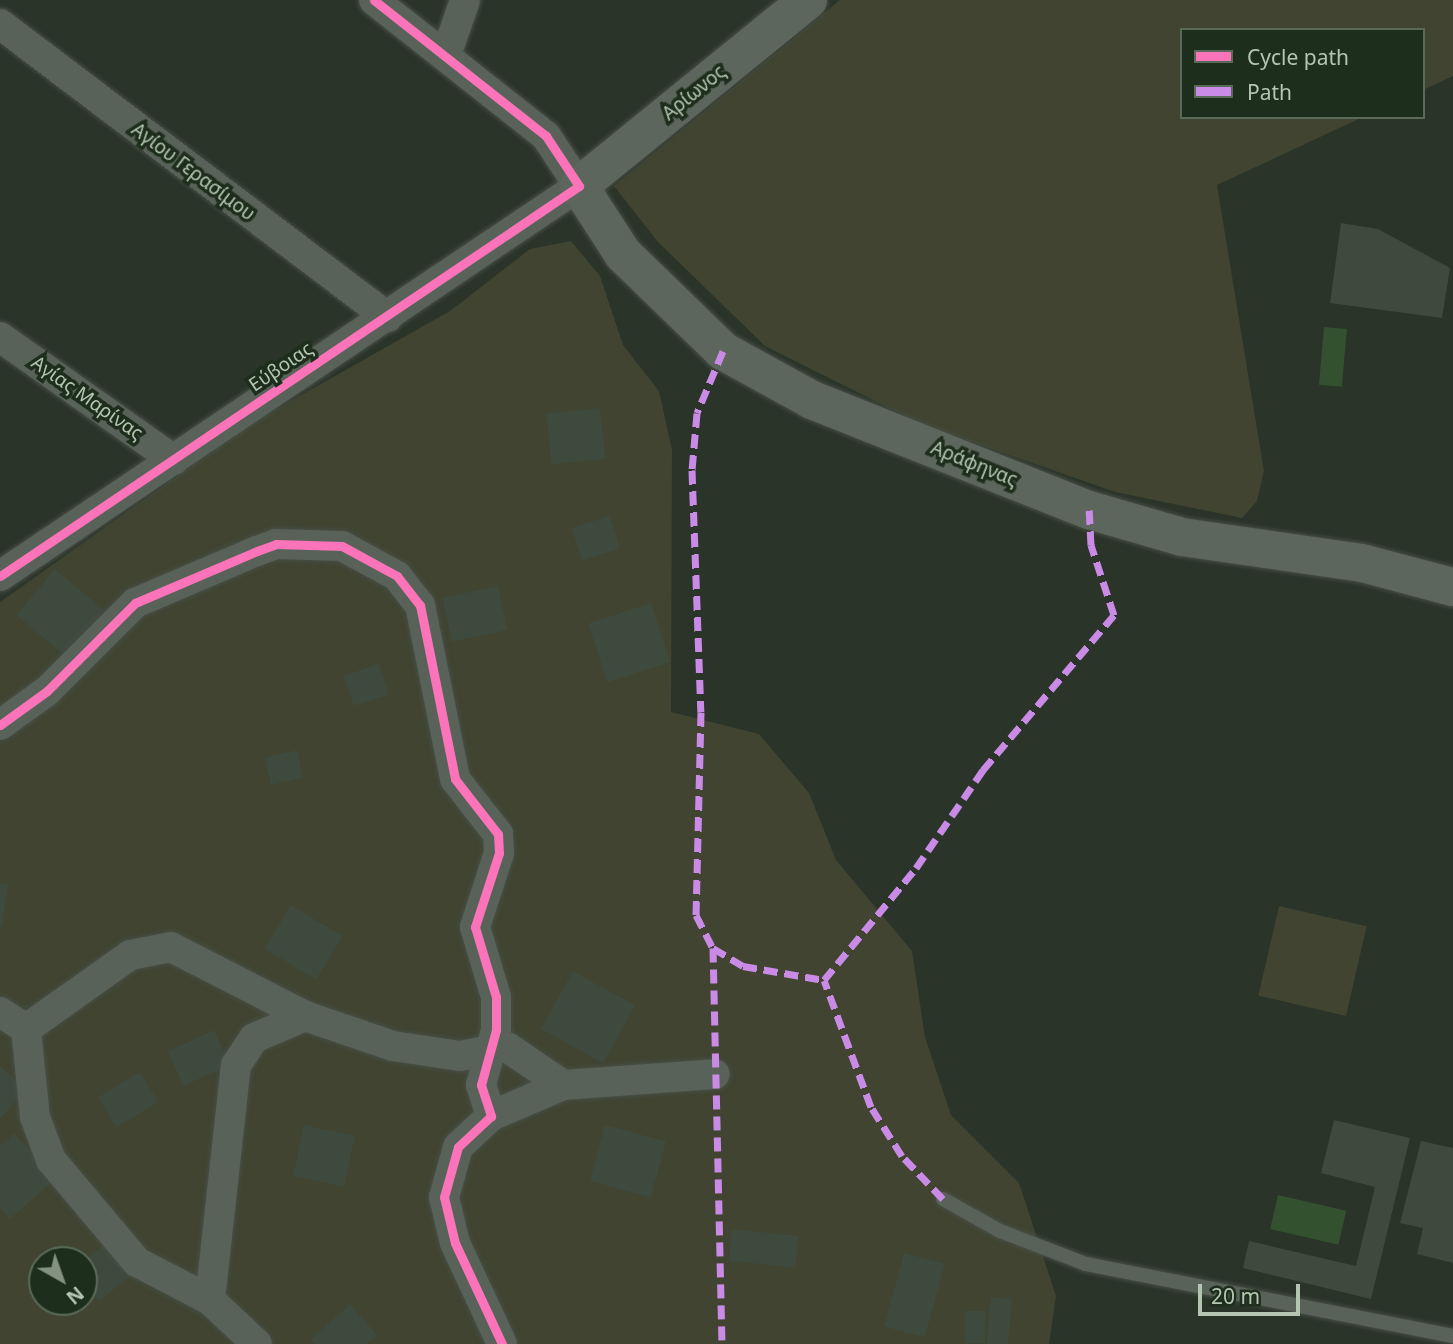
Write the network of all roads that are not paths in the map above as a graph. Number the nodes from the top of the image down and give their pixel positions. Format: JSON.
{"nodes":[{"id":1,"x":374,"y":0,"type":"edge"},
{"id":2,"x":465,"y":0,"type":"edge"},
{"id":3,"x":808,"y":0,"type":"edge"},
{"id":4,"x":0,"y":24,"type":"edge"},
{"id":5,"x":446,"y":55,"type":"junction"},
{"id":6,"x":579,"y":186,"type":"junction"},
{"id":7,"x":388,"y":317,"type":"junction"},
{"id":8,"x":0,"y":337,"type":"edge"},
{"id":9,"x":174,"y":460,"type":"junction"},
{"id":10,"x":1,"y":573,"type":"edge"},
{"id":11,"x":1453,"y":587,"type":"edge"},
{"id":12,"x":0,"y":725,"type":"edge"},
{"id":13,"x":0,"y":1012,"type":"edge"},
{"id":14,"x":304,"y":1016,"type":"junction"},
{"id":15,"x":26,"y":1030,"type":"junction"},
{"id":16,"x":489,"y":1047,"type":"junction"},
{"id":17,"x":715,"y":1074,"type":"dead end"},
{"id":18,"x":563,"y":1085,"type":"junction"},
{"id":19,"x":491,"y":1116,"type":"junction"},
{"id":20,"x":943,"y":1199,"type":"dead end"},
{"id":21,"x":210,"y":1300,"type":"junction"},
{"id":22,"x":1453,"y":1336,"type":"edge"},
{"id":23,"x":257,"y":1344,"type":"edge"},
{"id":24,"x":502,"y":1344,"type":"edge"}],
"edges":[{"from":1,"to":5,"type":"street"},
{"from":2,"to":5,"type":"street"},
{"from":3,"to":6,"type":"main road","name":"Αρίωνος"},
{"from":4,"to":7,"type":"street","name":"Αγίου Γερασίμου"},
{"from":5,"to":6,"type":"street"},
{"from":6,"to":7,"type":"street","name":"Εύβοιας"},
{"from":6,"to":11,"type":"main road","name":"Αράφηνας"},
{"from":7,"to":9,"type":"street","name":"Εύβοιας"},
{"from":8,"to":9,"type":"street","name":"Αγίας Μαρίνας"},
{"from":9,"to":10,"type":"street","name":"Εύβοιας"},
{"from":12,"to":16,"type":"street"},
{"from":13,"to":15,"type":"street"},
{"from":14,"to":15,"type":"street"},
{"from":14,"to":16,"type":"street"},
{"from":14,"to":21,"type":"street"},
{"from":15,"to":21,"type":"street"},
{"from":16,"to":18,"type":"street"},
{"from":16,"to":19,"type":"street"},
{"from":17,"to":18,"type":"street"},
{"from":18,"to":19,"type":"street"},
{"from":19,"to":24,"type":"street"},
{"from":20,"to":22,"type":"lane"},
{"from":21,"to":23,"type":"street"}]}
